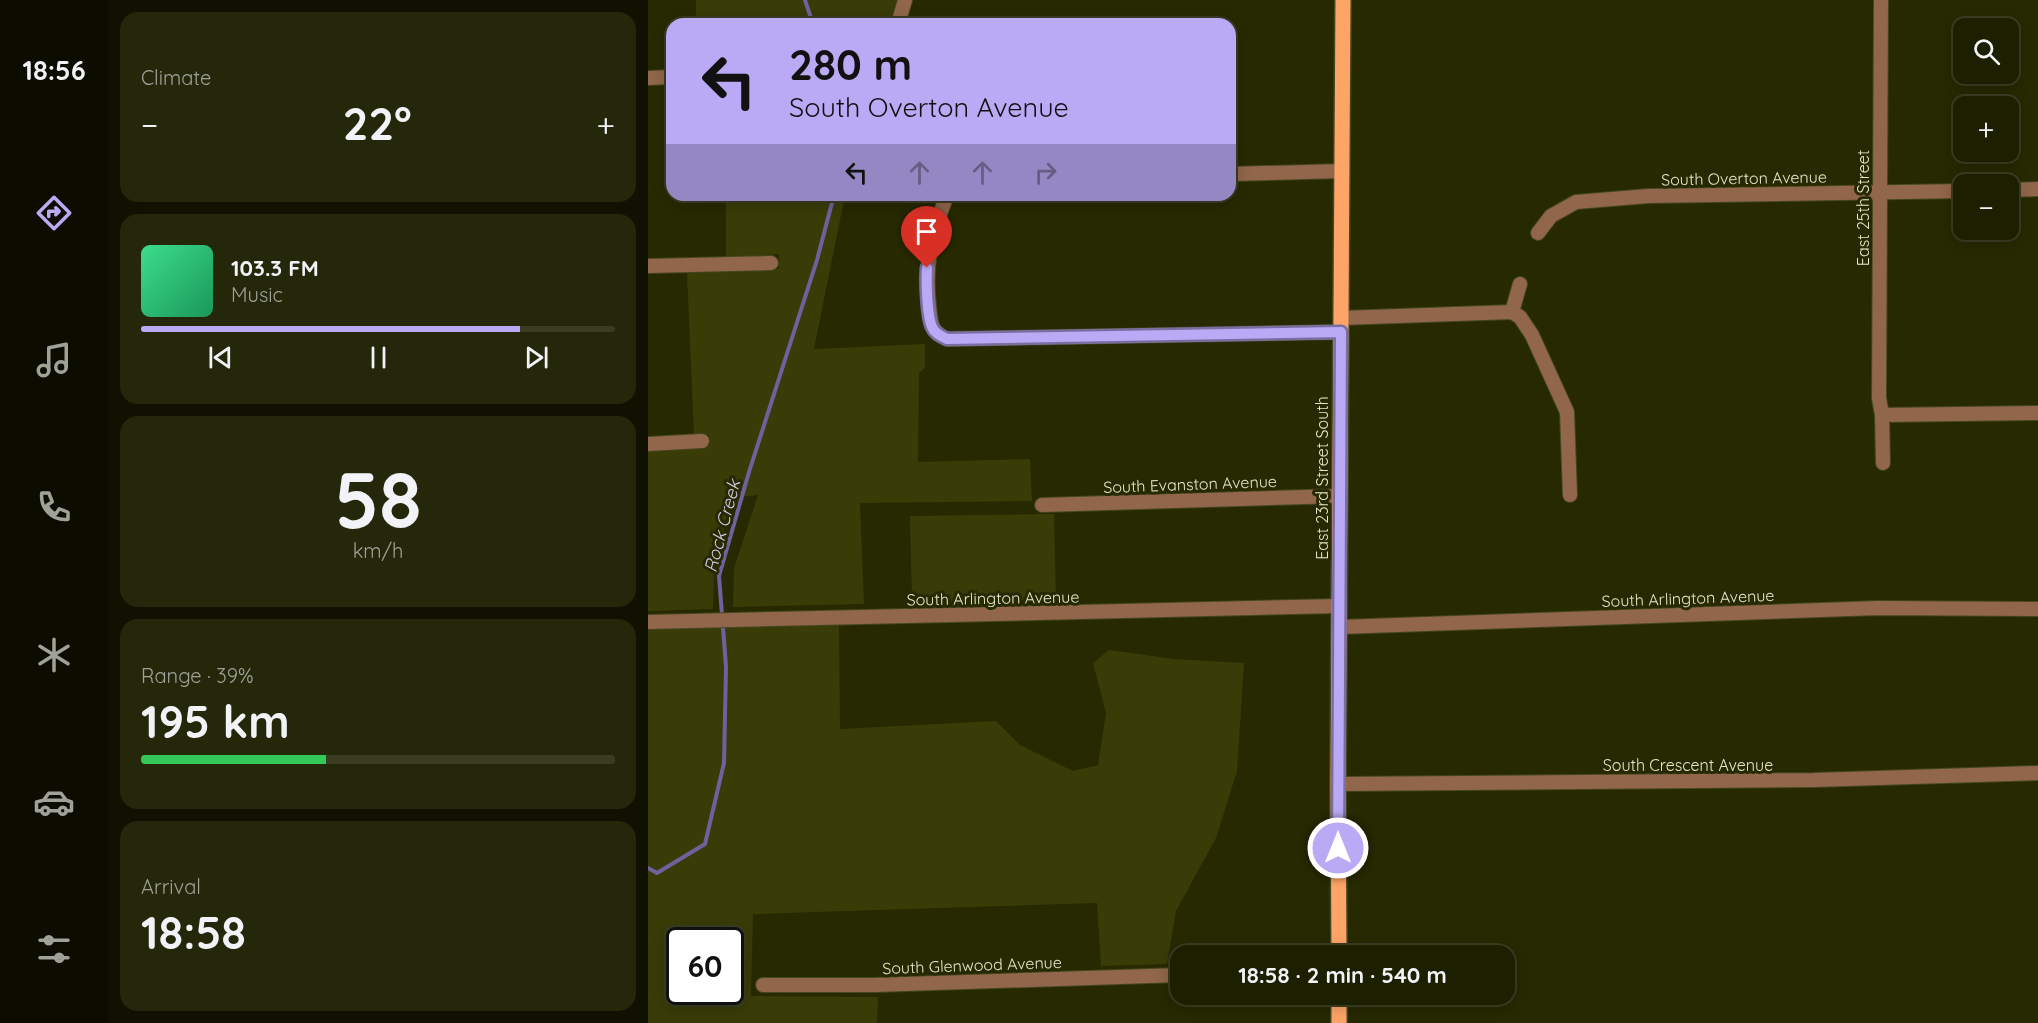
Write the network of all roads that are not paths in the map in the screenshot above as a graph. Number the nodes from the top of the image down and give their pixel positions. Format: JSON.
{"nodes":[{"id":1,"x":905,"y":0,"type":"edge"},
{"id":2,"x":1343,"y":0,"type":"edge"},
{"id":3,"x":1881,"y":0,"type":"edge"},
{"id":4,"x":900,"y":18,"type":"edge"},
{"id":5,"x":666,"y":77,"type":"edge"},
{"id":6,"x":648,"y":78,"type":"edge"},
{"id":7,"x":1342,"y":171,"type":"junction"},
{"id":8,"x":1236,"y":174,"type":"edge"},
{"id":9,"x":2038,"y":189,"type":"edge"},
{"id":10,"x":2019,"y":190,"type":"edge"},
{"id":11,"x":1953,"y":191,"type":"edge"},
{"id":12,"x":1879,"y":192,"type":"junction"},
{"id":13,"x":945,"y":201,"type":"edge"},
{"id":14,"x":1538,"y":233,"type":"dead end"},
{"id":15,"x":771,"y":262,"type":"dead end"},
{"id":16,"x":648,"y":266,"type":"edge"},
{"id":17,"x":1520,"y":284,"type":"dead end"},
{"id":18,"x":1512,"y":312,"type":"junction"},
{"id":19,"x":1341,"y":325,"type":"junction"},
{"id":20,"x":2038,"y":413,"type":"edge"},
{"id":21,"x":1882,"y":415,"type":"junction"},
{"id":22,"x":702,"y":441,"type":"dead end"},
{"id":23,"x":648,"y":444,"type":"edge"},
{"id":24,"x":1883,"y":463,"type":"dead end"},
{"id":25,"x":1570,"y":495,"type":"dead end"},
{"id":26,"x":1340,"y":496,"type":"junction"},
{"id":27,"x":1042,"y":505,"type":"dead end"},
{"id":28,"x":1339,"y":606,"type":"junction"},
{"id":29,"x":2038,"y":609,"type":"edge"},
{"id":30,"x":648,"y":622,"type":"edge"},
{"id":31,"x":1339,"y":627,"type":"junction"},
{"id":32,"x":2038,"y":773,"type":"edge"},
{"id":33,"x":1338,"y":784,"type":"junction"},
{"id":34,"x":1339,"y":945,"type":"edge"},
{"id":35,"x":1170,"y":975,"type":"edge"},
{"id":36,"x":763,"y":986,"type":"dead end"},
{"id":37,"x":1339,"y":1005,"type":"edge"},
{"id":38,"x":1339,"y":1023,"type":"edge"}],
"edges":[{"from":1,"to":4,"type":"street"},
{"from":2,"to":7,"type":"main road","name":"East 23rd Street South"},
{"from":3,"to":12,"type":"street","name":"East 25th Street"},
{"from":5,"to":6,"type":"street"},
{"from":7,"to":8,"type":"street"},
{"from":7,"to":19,"type":"main road","name":"East 23rd Street South"},
{"from":9,"to":10,"type":"street"},
{"from":11,"to":12,"type":"street","name":"South Overton Avenue"},
{"from":12,"to":14,"type":"street","name":"South Overton Avenue"},
{"from":12,"to":21,"type":"street","name":"East 25th Street"},
{"from":13,"to":19,"type":"street"},
{"from":15,"to":16,"type":"street"},
{"from":17,"to":18,"type":"street"},
{"from":18,"to":19,"type":"street"},
{"from":18,"to":25,"type":"street"},
{"from":19,"to":26,"type":"main road","name":"East 23rd Street South"},
{"from":20,"to":21,"type":"street"},
{"from":21,"to":24,"type":"street","name":"East 25th Street"},
{"from":22,"to":23,"type":"street"},
{"from":26,"to":27,"type":"street","name":"South Evanston Avenue"},
{"from":26,"to":28,"type":"main road","name":"East 23rd Street South"},
{"from":28,"to":30,"type":"street","name":"South Arlington Avenue"},
{"from":28,"to":31,"type":"main road","name":"East 23rd Street South"},
{"from":29,"to":31,"type":"street","name":"South Arlington Avenue"},
{"from":31,"to":33,"type":"main road","name":"East 23rd Street South"},
{"from":32,"to":33,"type":"street","name":"South Crescent Avenue"},
{"from":33,"to":34,"type":"main road","name":"East 23rd Street South"},
{"from":35,"to":36,"type":"street","name":"South Glenwood Avenue"},
{"from":37,"to":38,"type":"main road"}]}
